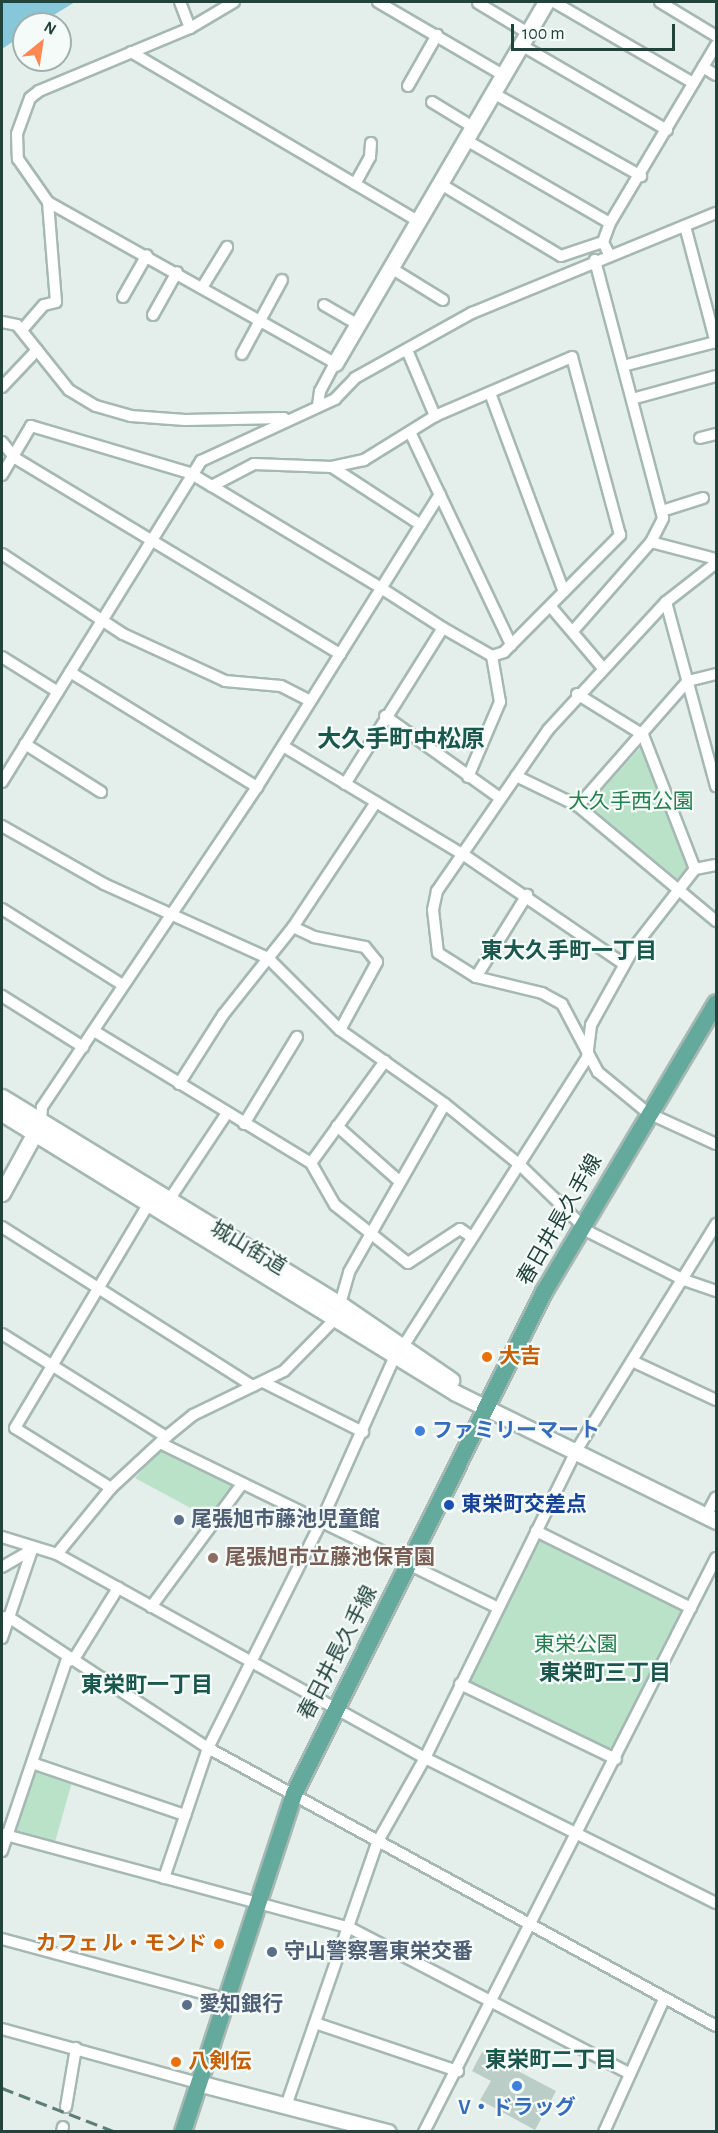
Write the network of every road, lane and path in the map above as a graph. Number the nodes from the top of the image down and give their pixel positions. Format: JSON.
{"nodes":[{"id":1,"x":180,"y":2,"type":"edge"},
{"id":2,"x":234,"y":2,"type":"edge"},
{"id":3,"x":378,"y":2,"type":"edge"},
{"id":4,"x":546,"y":2,"type":"edge"},
{"id":5,"x":554,"y":2,"type":"edge"},
{"id":6,"x":660,"y":2,"type":"edge"},
{"id":7,"x":478,"y":3,"type":"dead end"},
{"id":8,"x":190,"y":28,"type":"junction"},
{"id":9,"x":437,"y":35,"type":"junction"},
{"id":10,"x":717,"y":36,"type":"edge"},
{"id":11,"x":525,"y":39,"type":"junction"},
{"id":12,"x":717,"y":45,"type":"edge"},
{"id":13,"x":131,"y":52,"type":"junction"},
{"id":14,"x":703,"y":67,"type":"junction"},
{"id":15,"x":503,"y":75,"type":"junction"},
{"id":16,"x":717,"y":75,"type":"edge"},
{"id":17,"x":693,"y":83,"type":"junction"},
{"id":18,"x":408,"y":86,"type":"dead end"},
{"id":19,"x":493,"y":93,"type":"junction"},
{"id":20,"x":432,"y":102,"type":"dead end"},
{"id":21,"x":667,"y":130,"type":"junction"},
{"id":22,"x":470,"y":133,"type":"junction"},
{"id":23,"x":371,"y":143,"type":"dead end"},
{"id":24,"x":641,"y":176,"type":"junction"},
{"id":25,"x":439,"y":183,"type":"junction"},
{"id":26,"x":355,"y":184,"type":"junction"},
{"id":27,"x":48,"y":202,"type":"junction"},
{"id":28,"x":717,"y":213,"type":"edge"},
{"id":29,"x":418,"y":221,"type":"junction"},
{"id":30,"x":610,"y":223,"type":"junction"},
{"id":31,"x":686,"y":226,"type":"junction"},
{"id":32,"x":603,"y":242,"type":"junction"},
{"id":33,"x":227,"y":247,"type":"dead end"},
{"id":34,"x":609,"y":254,"type":"junction"},
{"id":35,"x":147,"y":255,"type":"junction"},
{"id":36,"x":595,"y":260,"type":"junction"},
{"id":37,"x":391,"y":268,"type":"junction"},
{"id":38,"x":177,"y":272,"type":"junction"},
{"id":39,"x":282,"y":279,"type":"dead end"},
{"id":40,"x":203,"y":286,"type":"junction"},
{"id":41,"x":123,"y":297,"type":"dead end"},
{"id":42,"x":444,"y":300,"type":"dead end"},
{"id":43,"x":324,"y":305,"type":"dead end"},
{"id":44,"x":153,"y":315,"type":"dead end"},
{"id":45,"x":261,"y":319,"type":"junction"},
{"id":46,"x":2,"y":322,"type":"edge"},
{"id":47,"x":358,"y":325,"type":"junction"},
{"id":48,"x":22,"y":330,"type":"junction"},
{"id":49,"x":716,"y":343,"type":"edge"},
{"id":50,"x":37,"y":350,"type":"junction"},
{"id":51,"x":407,"y":350,"type":"junction"},
{"id":52,"x":242,"y":354,"type":"dead end"},
{"id":53,"x":335,"y":363,"type":"junction"},
{"id":54,"x":623,"y":366,"type":"junction"},
{"id":55,"x":717,"y":376,"type":"edge"},
{"id":56,"x":2,"y":387,"type":"edge"},
{"id":57,"x":489,"y":393,"type":"junction"},
{"id":58,"x":632,"y":399,"type":"junction"},
{"id":59,"x":318,"y":406,"type":"junction"},
{"id":60,"x":435,"y":416,"type":"junction"},
{"id":61,"x":292,"y":419,"type":"junction"},
{"id":62,"x":410,"y":432,"type":"junction"},
{"id":63,"x":717,"y":434,"type":"edge"},
{"id":64,"x":700,"y":438,"type":"dead end"},
{"id":65,"x":2,"y":442,"type":"edge"},
{"id":66,"x":15,"y":458,"type":"junction"},
{"id":67,"x":332,"y":467,"type":"junction"},
{"id":68,"x":190,"y":473,"type":"junction"},
{"id":69,"x":2,"y":475,"type":"edge"},
{"id":70,"x":212,"y":486,"type":"junction"},
{"id":71,"x":440,"y":494,"type":"junction"},
{"id":72,"x":703,"y":498,"type":"dead end"},
{"id":73,"x":662,"y":511,"type":"junction"},
{"id":74,"x":421,"y":525,"type":"junction"},
{"id":75,"x":150,"y":539,"type":"junction"},
{"id":76,"x":651,"y":542,"type":"junction"},
{"id":77,"x":2,"y":554,"type":"edge"},
{"id":78,"x":717,"y":561,"type":"edge"},
{"id":79,"x":381,"y":588,"type":"junction"},
{"id":80,"x":564,"y":592,"type":"junction"},
{"id":81,"x":666,"y":602,"type":"junction"},
{"id":82,"x":550,"y":607,"type":"junction"},
{"id":83,"x":102,"y":616,"type":"junction"},
{"id":84,"x":442,"y":628,"type":"junction"},
{"id":85,"x":573,"y":631,"type":"junction"},
{"id":86,"x":512,"y":645,"type":"junction"},
{"id":87,"x":340,"y":654,"type":"junction"},
{"id":88,"x":492,"y":656,"type":"junction"},
{"id":89,"x":2,"y":657,"type":"edge"},
{"id":90,"x":603,"y":668,"type":"junction"},
{"id":91,"x":70,"y":672,"type":"junction"},
{"id":92,"x":717,"y":674,"type":"edge"},
{"id":93,"x":688,"y":681,"type":"junction"},
{"id":94,"x":58,"y":692,"type":"junction"},
{"id":95,"x":577,"y":694,"type":"junction"},
{"id":96,"x":310,"y":701,"type":"junction"},
{"id":97,"x":385,"y":716,"type":"junction"},
{"id":98,"x":643,"y":735,"type":"junction"},
{"id":99,"x":25,"y":744,"type":"junction"},
{"id":100,"x":283,"y":746,"type":"junction"},
{"id":101,"x":5,"y":767,"type":"edge"},
{"id":102,"x":516,"y":776,"type":"junction"},
{"id":103,"x":468,"y":777,"type":"junction"},
{"id":104,"x":2,"y":782,"type":"edge"},
{"id":105,"x":345,"y":784,"type":"junction"},
{"id":106,"x":717,"y":786,"type":"edge"},
{"id":107,"x":257,"y":787,"type":"junction"},
{"id":108,"x":101,"y":792,"type":"dead end"},
{"id":109,"x":500,"y":798,"type":"junction"},
{"id":110,"x":376,"y":802,"type":"junction"},
{"id":111,"x":578,"y":806,"type":"junction"},
{"id":112,"x":2,"y":826,"type":"edge"},
{"id":113,"x":464,"y":855,"type":"junction"},
{"id":114,"x":717,"y":865,"type":"edge"},
{"id":115,"x":695,"y":869,"type":"junction"},
{"id":116,"x":680,"y":890,"type":"junction"},
{"id":117,"x":527,"y":895,"type":"junction"},
{"id":118,"x":2,"y":909,"type":"edge"},
{"id":119,"x":174,"y":913,"type":"junction"},
{"id":120,"x":717,"y":921,"type":"edge"},
{"id":121,"x":293,"y":927,"type":"junction"},
{"id":122,"x":268,"y":958,"type":"junction"},
{"id":123,"x":624,"y":964,"type":"junction"},
{"id":124,"x":476,"y":976,"type":"junction"},
{"id":125,"x":121,"y":984,"type":"junction"},
{"id":126,"x":2,"y":996,"type":"edge"},
{"id":127,"x":717,"y":1003,"type":"edge"},
{"id":128,"x":340,"y":1030,"type":"junction"},
{"id":129,"x":94,"y":1032,"type":"junction"},
{"id":130,"x":297,"y":1037,"type":"dead end"},
{"id":131,"x":83,"y":1047,"type":"junction"},
{"id":132,"x":587,"y":1058,"type":"junction"},
{"id":133,"x":385,"y":1061,"type":"junction"},
{"id":134,"x":179,"y":1084,"type":"junction"},
{"id":135,"x":2,"y":1097,"type":"edge"},
{"id":136,"x":445,"y":1104,"type":"junction"},
{"id":137,"x":2,"y":1113,"type":"edge"},
{"id":138,"x":227,"y":1113,"type":"junction"},
{"id":139,"x":648,"y":1113,"type":"junction"},
{"id":140,"x":244,"y":1124,"type":"junction"},
{"id":141,"x":337,"y":1126,"type":"junction"},
{"id":142,"x":37,"y":1127,"type":"junction"},
{"id":143,"x":717,"y":1144,"type":"edge"},
{"id":144,"x":311,"y":1163,"type":"junction"},
{"id":145,"x":521,"y":1166,"type":"junction"},
{"id":146,"x":398,"y":1180,"type":"junction"},
{"id":147,"x":2,"y":1193,"type":"edge"},
{"id":148,"x":169,"y":1200,"type":"junction"},
{"id":149,"x":148,"y":1205,"type":"junction"},
{"id":150,"x":582,"y":1222,"type":"junction"},
{"id":151,"x":717,"y":1224,"type":"edge"},
{"id":152,"x":2,"y":1227,"type":"edge"},
{"id":153,"x":374,"y":1233,"type":"junction"},
{"id":154,"x":472,"y":1237,"type":"junction"},
{"id":155,"x":684,"y":1280,"type":"junction"},
{"id":156,"x":100,"y":1291,"type":"junction"},
{"id":157,"x":717,"y":1291,"type":"edge"},
{"id":158,"x":338,"y":1310,"type":"junction"},
{"id":159,"x":2,"y":1334,"type":"edge"},
{"id":160,"x":400,"y":1351,"type":"junction"},
{"id":161,"x":632,"y":1361,"type":"junction"},
{"id":162,"x":54,"y":1368,"type":"junction"},
{"id":163,"x":258,"y":1384,"type":"junction"},
{"id":164,"x":717,"y":1400,"type":"edge"},
{"id":165,"x":488,"y":1407,"type":"junction"},
{"id":166,"x":363,"y":1432,"type":"junction"},
{"id":167,"x":163,"y":1440,"type":"junction"},
{"id":168,"x":576,"y":1451,"type":"junction"},
{"id":169,"x":242,"y":1484,"type":"junction"},
{"id":170,"x":111,"y":1488,"type":"junction"},
{"id":171,"x":717,"y":1497,"type":"edge"},
{"id":172,"x":711,"y":1519,"type":"edge"},
{"id":173,"x":321,"y":1522,"type":"junction"},
{"id":174,"x":536,"y":1531,"type":"junction"},
{"id":175,"x":2,"y":1537,"type":"edge"},
{"id":176,"x":32,"y":1550,"type":"junction"},
{"id":177,"x":57,"y":1554,"type":"junction"},
{"id":178,"x":717,"y":1558,"type":"edge"},
{"id":179,"x":408,"y":1564,"type":"junction"},
{"id":180,"x":2,"y":1567,"type":"edge"},
{"id":181,"x":118,"y":1588,"type":"junction"},
{"id":182,"x":151,"y":1607,"type":"junction"},
{"id":183,"x":498,"y":1608,"type":"junction"},
{"id":184,"x":692,"y":1608,"type":"junction"},
{"id":185,"x":6,"y":1617,"type":"edge"},
{"id":186,"x":2,"y":1638,"type":"edge"},
{"id":187,"x":74,"y":1659,"type":"junction"},
{"id":188,"x":252,"y":1665,"type":"junction"},
{"id":189,"x":460,"y":1684,"type":"junction"},
{"id":190,"x":335,"y":1707,"type":"junction"},
{"id":191,"x":208,"y":1748,"type":"junction"},
{"id":192,"x":425,"y":1758,"type":"junction"},
{"id":193,"x":616,"y":1759,"type":"junction"},
{"id":194,"x":32,"y":1763,"type":"junction"},
{"id":195,"x":294,"y":1794,"type":"junction"},
{"id":196,"x":185,"y":1815,"type":"junction"},
{"id":197,"x":579,"y":1831,"type":"junction"},
{"id":198,"x":4,"y":1834,"type":"edge"},
{"id":199,"x":378,"y":1841,"type":"junction"},
{"id":200,"x":2,"y":1851,"type":"edge"},
{"id":201,"x":164,"y":1878,"type":"junction"},
{"id":202,"x":255,"y":1902,"type":"junction"},
{"id":203,"x":717,"y":1903,"type":"edge"},
{"id":204,"x":532,"y":1925,"type":"junction"},
{"id":205,"x":350,"y":1928,"type":"junction"},
{"id":206,"x":2,"y":1939,"type":"edge"},
{"id":207,"x":224,"y":1999,"type":"junction"},
{"id":208,"x":664,"y":1999,"type":"junction"},
{"id":209,"x":492,"y":2003,"type":"junction"},
{"id":210,"x":315,"y":2023,"type":"junction"},
{"id":211,"x":717,"y":2026,"type":"edge"},
{"id":212,"x":2,"y":2029,"type":"edge"},
{"id":213,"x":76,"y":2048,"type":"junction"},
{"id":214,"x":458,"y":2071,"type":"junction"},
{"id":215,"x":629,"y":2073,"type":"junction"},
{"id":216,"x":198,"y":2083,"type":"junction"},
{"id":217,"x":286,"y":2106,"type":"junction"},
{"id":218,"x":66,"y":2107,"type":"dead end"},
{"id":219,"x":183,"y":2132,"type":"edge"},
{"id":220,"x":388,"y":2132,"type":"edge"},
{"id":221,"x":424,"y":2132,"type":"edge"},
{"id":222,"x":604,"y":2132,"type":"edge"}],
"edges":[{"from":1,"to":8,"type":"street"},
{"from":2,"to":8,"type":"street"},
{"from":3,"to":9,"type":"street"},
{"from":4,"to":11,"type":"street"},
{"from":5,"to":17,"type":"street"},
{"from":6,"to":10,"type":"street"},
{"from":7,"to":11,"type":"street"},
{"from":8,"to":13,"type":"street"},
{"from":9,"to":15,"type":"street"},
{"from":9,"to":18,"type":"street"},
{"from":11,"to":15,"type":"street"},
{"from":11,"to":21,"type":"street"},
{"from":12,"to":14,"type":"street"},
{"from":13,"to":26,"type":"street"},
{"from":13,"to":27,"type":"street"},
{"from":14,"to":16,"type":"street"},
{"from":14,"to":17,"type":"street"},
{"from":15,"to":19,"type":"street"},
{"from":17,"to":21,"type":"street"},
{"from":19,"to":22,"type":"street"},
{"from":19,"to":24,"type":"street"},
{"from":20,"to":22,"type":"street"},
{"from":21,"to":24,"type":"street"},
{"from":22,"to":25,"type":"street"},
{"from":22,"to":30,"type":"street"},
{"from":23,"to":26,"type":"street"},
{"from":24,"to":30,"type":"street"},
{"from":25,"to":29,"type":"street"},
{"from":25,"to":32,"type":"street"},
{"from":26,"to":29,"type":"street"},
{"from":27,"to":35,"type":"street"},
{"from":27,"to":48,"type":"street"},
{"from":28,"to":31,"type":"street"},
{"from":29,"to":37,"type":"street"},
{"from":30,"to":32,"type":"street"},
{"from":31,"to":34,"type":"street"},
{"from":31,"to":49,"type":"street"},
{"from":32,"to":34,"type":"street"},
{"from":33,"to":40,"type":"street"},
{"from":34,"to":36,"type":"street"},
{"from":35,"to":38,"type":"street"},
{"from":35,"to":41,"type":"street"},
{"from":36,"to":51,"type":"street"},
{"from":36,"to":54,"type":"street"},
{"from":37,"to":42,"type":"street"},
{"from":37,"to":47,"type":"street"},
{"from":38,"to":40,"type":"street"},
{"from":38,"to":44,"type":"street"},
{"from":39,"to":45,"type":"street"},
{"from":40,"to":45,"type":"street"},
{"from":43,"to":47,"type":"street"},
{"from":45,"to":52,"type":"street"},
{"from":45,"to":53,"type":"street"},
{"from":46,"to":48,"type":"street"},
{"from":47,"to":53,"type":"street"},
{"from":48,"to":50,"type":"street"},
{"from":49,"to":54,"type":"street"},
{"from":50,"to":56,"type":"street"},
{"from":50,"to":61,"type":"street"},
{"from":51,"to":59,"type":"street"},
{"from":51,"to":60,"type":"street"},
{"from":53,"to":59,"type":"street"},
{"from":54,"to":58,"type":"street"},
{"from":55,"to":58,"type":"street"},
{"from":57,"to":60,"type":"street"},
{"from":57,"to":80,"type":"street"},
{"from":57,"to":80,"type":"street"},
{"from":58,"to":73,"type":"street"},
{"from":59,"to":61,"type":"street"},
{"from":60,"to":62,"type":"street"},
{"from":61,"to":68,"type":"street"},
{"from":62,"to":67,"type":"street"},
{"from":62,"to":71,"type":"street"},
{"from":63,"to":64,"type":"street"},
{"from":65,"to":66,"type":"street"},
{"from":66,"to":68,"type":"street"},
{"from":66,"to":69,"type":"street"},
{"from":66,"to":75,"type":"street"},
{"from":67,"to":70,"type":"street"},
{"from":67,"to":74,"type":"street"},
{"from":68,"to":70,"type":"street"},
{"from":68,"to":75,"type":"street"},
{"from":70,"to":79,"type":"street"},
{"from":71,"to":74,"type":"street"},
{"from":71,"to":86,"type":"street"},
{"from":72,"to":73,"type":"street"},
{"from":73,"to":76,"type":"street"},
{"from":74,"to":79,"type":"street"},
{"from":75,"to":83,"type":"street"},
{"from":75,"to":87,"type":"street"},
{"from":76,"to":78,"type":"street"},
{"from":76,"to":85,"type":"street"},
{"from":77,"to":83,"type":"street"},
{"from":78,"to":81,"type":"street"},
{"from":79,"to":84,"type":"street"},
{"from":79,"to":87,"type":"street"},
{"from":80,"to":82,"type":"street"},
{"from":81,"to":90,"type":"street"},
{"from":81,"to":93,"type":"street"},
{"from":82,"to":85,"type":"street"},
{"from":82,"to":86,"type":"street"},
{"from":83,"to":91,"type":"street"},
{"from":83,"to":96,"type":"street"},
{"from":84,"to":88,"type":"street"},
{"from":84,"to":97,"type":"street"},
{"from":85,"to":90,"type":"street"},
{"from":86,"to":88,"type":"street"},
{"from":87,"to":96,"type":"street"},
{"from":88,"to":103,"type":"street"},
{"from":89,"to":94,"type":"street"},
{"from":90,"to":95,"type":"street"},
{"from":91,"to":94,"type":"street"},
{"from":91,"to":107,"type":"street"},
{"from":92,"to":93,"type":"street"},
{"from":93,"to":98,"type":"street"},
{"from":93,"to":106,"type":"street"},
{"from":94,"to":99,"type":"street"},
{"from":95,"to":98,"type":"street"},
{"from":95,"to":102,"type":"street"},
{"from":96,"to":100,"type":"street"},
{"from":97,"to":103,"type":"street"},
{"from":97,"to":105,"type":"street"},
{"from":98,"to":111,"type":"street"},
{"from":98,"to":115,"type":"street"},
{"from":99,"to":101,"type":"street"},
{"from":99,"to":108,"type":"street"},
{"from":100,"to":105,"type":"street"},
{"from":100,"to":107,"type":"street"},
{"from":101,"to":104,"type":"street"},
{"from":102,"to":109,"type":"street"},
{"from":102,"to":111,"type":"street"},
{"from":103,"to":109,"type":"street"},
{"from":105,"to":110,"type":"street"},
{"from":107,"to":119,"type":"street"},
{"from":109,"to":113,"type":"street"},
{"from":110,"to":113,"type":"street"},
{"from":110,"to":121,"type":"street"},
{"from":111,"to":116,"type":"street"},
{"from":112,"to":119,"type":"street"},
{"from":113,"to":117,"type":"street"},
{"from":113,"to":124,"type":"street"},
{"from":114,"to":115,"type":"street"},
{"from":115,"to":116,"type":"street"},
{"from":116,"to":120,"type":"street"},
{"from":116,"to":123,"type":"street"},
{"from":117,"to":123,"type":"street"},
{"from":117,"to":124,"type":"street"},
{"from":118,"to":125,"type":"street"},
{"from":119,"to":122,"type":"street"},
{"from":119,"to":125,"type":"street"},
{"from":121,"to":122,"type":"street"},
{"from":121,"to":128,"type":"street"},
{"from":122,"to":128,"type":"street"},
{"from":122,"to":134,"type":"street"},
{"from":123,"to":132,"type":"street"},
{"from":124,"to":132,"type":"street"},
{"from":125,"to":129,"type":"street"},
{"from":126,"to":131,"type":"street"},
{"from":127,"to":139,"type":"main road","name":"春日井長久手線"},
{"from":128,"to":133,"type":"street"},
{"from":129,"to":131,"type":"street"},
{"from":129,"to":134,"type":"street"},
{"from":130,"to":140,"type":"street"},
{"from":131,"to":142,"type":"street"},
{"from":132,"to":139,"type":"street"},
{"from":132,"to":145,"type":"street"},
{"from":133,"to":136,"type":"street"},
{"from":133,"to":141,"type":"street"},
{"from":134,"to":138,"type":"street"},
{"from":135,"to":142,"type":"street","name":"城山街道"},
{"from":136,"to":145,"type":"street"},
{"from":136,"to":146,"type":"street"},
{"from":137,"to":142,"type":"street","name":"城山街道"},
{"from":138,"to":140,"type":"street"},
{"from":138,"to":148,"type":"street"},
{"from":139,"to":143,"type":"street"},
{"from":139,"to":150,"type":"main road","name":"春日井長久手線"},
{"from":140,"to":144,"type":"street"},
{"from":141,"to":144,"type":"street"},
{"from":141,"to":146,"type":"street"},
{"from":142,"to":147,"type":"street"},
{"from":142,"to":148,"type":"street","name":"城山街道"},
{"from":142,"to":149,"type":"street","name":"城山街道"},
{"from":144,"to":153,"type":"street"},
{"from":145,"to":150,"type":"street"},
{"from":145,"to":154,"type":"street"},
{"from":146,"to":153,"type":"street"},
{"from":148,"to":158,"type":"street","name":"城山街道"},
{"from":149,"to":156,"type":"street"},
{"from":149,"to":158,"type":"street","name":"城山街道"},
{"from":150,"to":155,"type":"street"},
{"from":150,"to":165,"type":"main road","name":"春日井長久手線"},
{"from":151,"to":155,"type":"street"},
{"from":152,"to":156,"type":"street"},
{"from":153,"to":154,"type":"street"},
{"from":153,"to":158,"type":"street"},
{"from":154,"to":160,"type":"street"},
{"from":155,"to":157,"type":"street"},
{"from":155,"to":161,"type":"street"},
{"from":156,"to":162,"type":"street"},
{"from":156,"to":163,"type":"street"},
{"from":158,"to":160,"type":"street","name":"城山街道"},
{"from":158,"to":163,"type":"street"},
{"from":159,"to":162,"type":"street"},
{"from":160,"to":165,"type":"street","name":"城山街道"},
{"from":160,"to":166,"type":"street"},
{"from":161,"to":164,"type":"street"},
{"from":161,"to":168,"type":"street"},
{"from":162,"to":167,"type":"street"},
{"from":162,"to":170,"type":"street"},
{"from":163,"to":166,"type":"street"},
{"from":163,"to":167,"type":"street"},
{"from":165,"to":168,"type":"street","name":"城山街道"},
{"from":165,"to":179,"type":"main road","name":"春日井長久手線"},
{"from":166,"to":173,"type":"street"},
{"from":167,"to":169,"type":"street"},
{"from":167,"to":170,"type":"street"},
{"from":168,"to":172,"type":"street","name":"城山街道"},
{"from":168,"to":174,"type":"street"},
{"from":169,"to":173,"type":"street"},
{"from":169,"to":182,"type":"street"},
{"from":170,"to":177,"type":"street"},
{"from":171,"to":172,"type":"street"},
{"from":173,"to":179,"type":"street"},
{"from":173,"to":188,"type":"street"},
{"from":174,"to":183,"type":"street"},
{"from":174,"to":184,"type":"street"},
{"from":175,"to":176,"type":"street"},
{"from":176,"to":177,"type":"street"},
{"from":176,"to":180,"type":"street"},
{"from":176,"to":185,"type":"street"},
{"from":177,"to":181,"type":"street"},
{"from":178,"to":184,"type":"street"},
{"from":179,"to":183,"type":"street"},
{"from":179,"to":190,"type":"main road","name":"春日井長久手線"},
{"from":181,"to":182,"type":"street"},
{"from":181,"to":187,"type":"street"},
{"from":182,"to":188,"type":"street"},
{"from":183,"to":189,"type":"street"},
{"from":184,"to":193,"type":"street"},
{"from":185,"to":186,"type":"street"},
{"from":185,"to":187,"type":"street"},
{"from":187,"to":191,"type":"street"},
{"from":187,"to":194,"type":"street"},
{"from":188,"to":190,"type":"street"},
{"from":188,"to":191,"type":"street"},
{"from":189,"to":192,"type":"street"},
{"from":189,"to":193,"type":"street"},
{"from":190,"to":192,"type":"street"},
{"from":190,"to":195,"type":"main road","name":"春日井長久手線"},
{"from":191,"to":195,"type":"street"},
{"from":191,"to":196,"type":"street"},
{"from":192,"to":197,"type":"street"},
{"from":192,"to":199,"type":"street"},
{"from":193,"to":197,"type":"street"},
{"from":194,"to":196,"type":"street"},
{"from":194,"to":198,"type":"street"},
{"from":195,"to":199,"type":"street"},
{"from":195,"to":202,"type":"main road","name":"春日井長久手線"},
{"from":196,"to":201,"type":"street"},
{"from":197,"to":203,"type":"street"},
{"from":197,"to":204,"type":"street"},
{"from":198,"to":200,"type":"street"},
{"from":198,"to":201,"type":"street"},
{"from":199,"to":204,"type":"street"},
{"from":199,"to":205,"type":"street"},
{"from":201,"to":202,"type":"street"},
{"from":202,"to":205,"type":"street"},
{"from":202,"to":207,"type":"main road","name":"春日井長久手線"},
{"from":204,"to":208,"type":"street"},
{"from":204,"to":209,"type":"street"},
{"from":205,"to":209,"type":"street"},
{"from":205,"to":210,"type":"street"},
{"from":206,"to":207,"type":"street"},
{"from":207,"to":216,"type":"main road","name":"春日井長久手線"},
{"from":208,"to":211,"type":"street"},
{"from":208,"to":215,"type":"street"},
{"from":209,"to":214,"type":"street"},
{"from":209,"to":215,"type":"street"},
{"from":210,"to":214,"type":"street"},
{"from":210,"to":217,"type":"street"},
{"from":212,"to":213,"type":"street"},
{"from":213,"to":216,"type":"street"},
{"from":213,"to":218,"type":"street"},
{"from":214,"to":221,"type":"street"},
{"from":215,"to":222,"type":"street"},
{"from":216,"to":217,"type":"street"},
{"from":216,"to":219,"type":"main road","name":"春日井長久手線"},
{"from":217,"to":220,"type":"street"}]}
